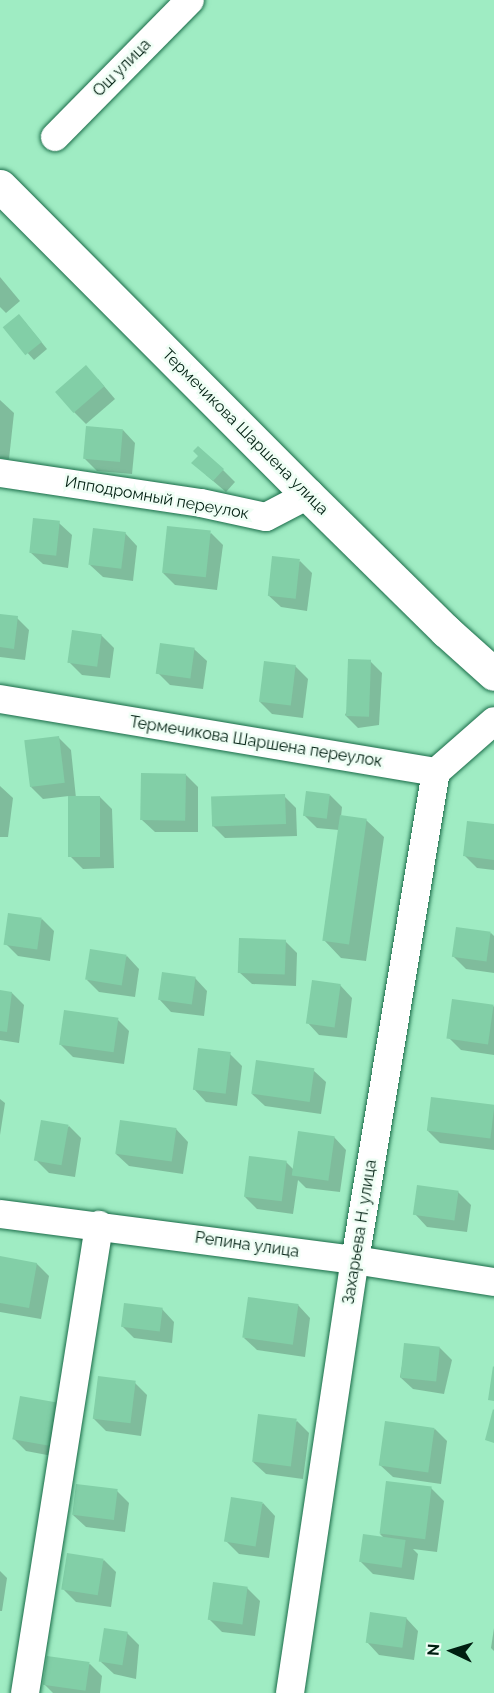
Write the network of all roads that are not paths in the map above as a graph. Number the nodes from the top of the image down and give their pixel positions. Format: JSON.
{"nodes":[{"id":1,"x":190,"y":0,"type":"edge"},
{"id":2,"x":55,"y":136,"type":"dead end"},
{"id":3,"x":0,"y":186,"type":"edge"},
{"id":4,"x":0,"y":473,"type":"edge"},
{"id":5,"x":308,"y":495,"type":"junction"},
{"id":6,"x":494,"y":674,"type":"edge"},
{"id":7,"x":0,"y":699,"type":"edge"},
{"id":8,"x":494,"y":721,"type":"edge"},
{"id":9,"x":436,"y":772,"type":"junction"},
{"id":10,"x":0,"y":1214,"type":"edge"},
{"id":11,"x":99,"y":1225,"type":"junction"},
{"id":12,"x":355,"y":1260,"type":"junction"},
{"id":13,"x":494,"y":1282,"type":"edge"},
{"id":14,"x":24,"y":1693,"type":"edge"},
{"id":15,"x":290,"y":1693,"type":"edge"}],
"edges":[{"from":1,"to":2,"type":"street","name":"Ош улица"},
{"from":3,"to":5,"type":"street","name":"Термечикова Шаршена улица"},
{"from":4,"to":5,"type":"street","name":"Ипподромный переулок"},
{"from":5,"to":6,"type":"street","name":"Термечикова Шаршена улица"},
{"from":7,"to":9,"type":"street","name":"Термечикова Шаршена переулок"},
{"from":8,"to":9,"type":"street"},
{"from":9,"to":12,"type":"street","name":"Захарьева Н. улица"},
{"from":10,"to":11,"type":"street","name":"Репина улица"},
{"from":11,"to":12,"type":"street","name":"Репина улица"},
{"from":11,"to":14,"type":"street"},
{"from":12,"to":13,"type":"street","name":"Репина улица"},
{"from":12,"to":15,"type":"street","name":"Захарьева Н. улица"}]}
